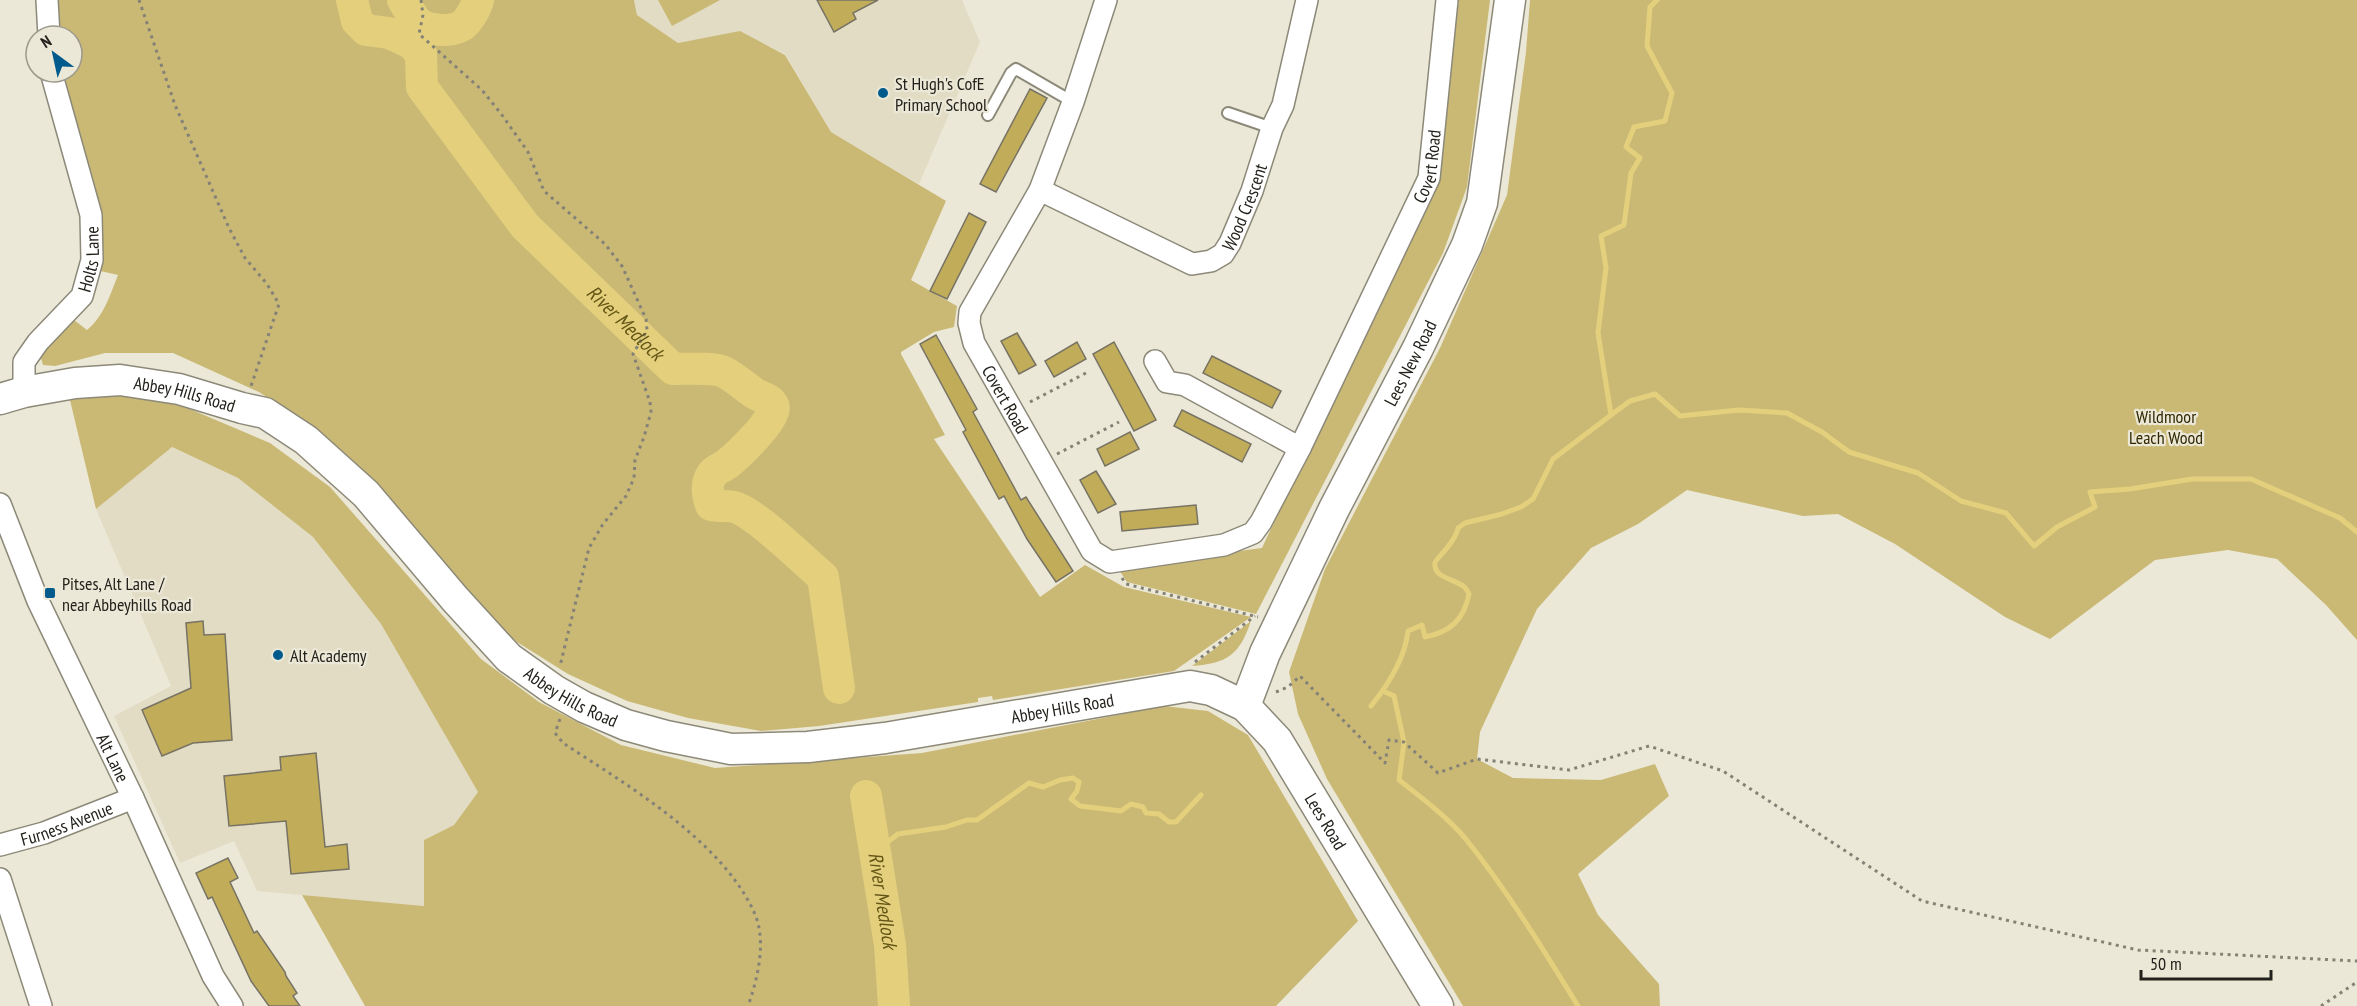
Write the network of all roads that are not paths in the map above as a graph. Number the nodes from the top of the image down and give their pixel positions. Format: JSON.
{"nodes":[{"id":1,"x":47,"y":0,"type":"edge"},
{"id":2,"x":1106,"y":0,"type":"edge"},
{"id":3,"x":1306,"y":0,"type":"edge"},
{"id":4,"x":1447,"y":0,"type":"edge"},
{"id":5,"x":1510,"y":0,"type":"edge"},
{"id":6,"x":48,"y":24,"type":"edge"},
{"id":7,"x":54,"y":84,"type":"edge"},
{"id":8,"x":1073,"y":102,"type":"junction"},
{"id":9,"x":1228,"y":113,"type":"dead end"},
{"id":10,"x":988,"y":115,"type":"dead end"},
{"id":11,"x":1272,"y":128,"type":"junction"},
{"id":12,"x":1040,"y":190,"type":"junction"},
{"id":13,"x":1155,"y":362,"type":"dead end"},
{"id":14,"x":12,"y":396,"type":"edge"},
{"id":15,"x":1300,"y":448,"type":"junction"},
{"id":16,"x":0,"y":504,"type":"edge"},
{"id":17,"x":1245,"y":706,"type":"junction"},
{"id":18,"x":133,"y":798,"type":"junction"},
{"id":19,"x":0,"y":845,"type":"edge"},
{"id":20,"x":0,"y":879,"type":"edge"},
{"id":21,"x":41,"y":1006,"type":"edge"},
{"id":22,"x":232,"y":1006,"type":"edge"},
{"id":23,"x":1438,"y":1006,"type":"edge"}],
"edges":[{"from":1,"to":6,"type":"street"},
{"from":2,"to":8,"type":"street","name":"Covert Road"},
{"from":3,"to":11,"type":"street","name":"Wood Crescent"},
{"from":4,"to":15,"type":"street","name":"Covert Road"},
{"from":5,"to":17,"type":"main road","name":"Lees New Road"},
{"from":7,"to":14,"type":"street","name":"Holts Lane"},
{"from":8,"to":10,"type":"lane"},
{"from":8,"to":12,"type":"street","name":"Covert Road"},
{"from":9,"to":11,"type":"lane"},
{"from":11,"to":12,"type":"street","name":"Wood Crescent"},
{"from":12,"to":15,"type":"street","name":"Covert Road"},
{"from":13,"to":15,"type":"street"},
{"from":14,"to":17,"type":"main road","name":"Abbey Hills Road"},
{"from":16,"to":18,"type":"street","name":"Alt Lane"},
{"from":17,"to":23,"type":"main road","name":"Lees Road"},
{"from":18,"to":19,"type":"street","name":"Furness Avenue"},
{"from":18,"to":22,"type":"street","name":"Alt Lane"},
{"from":20,"to":21,"type":"street"}]}
